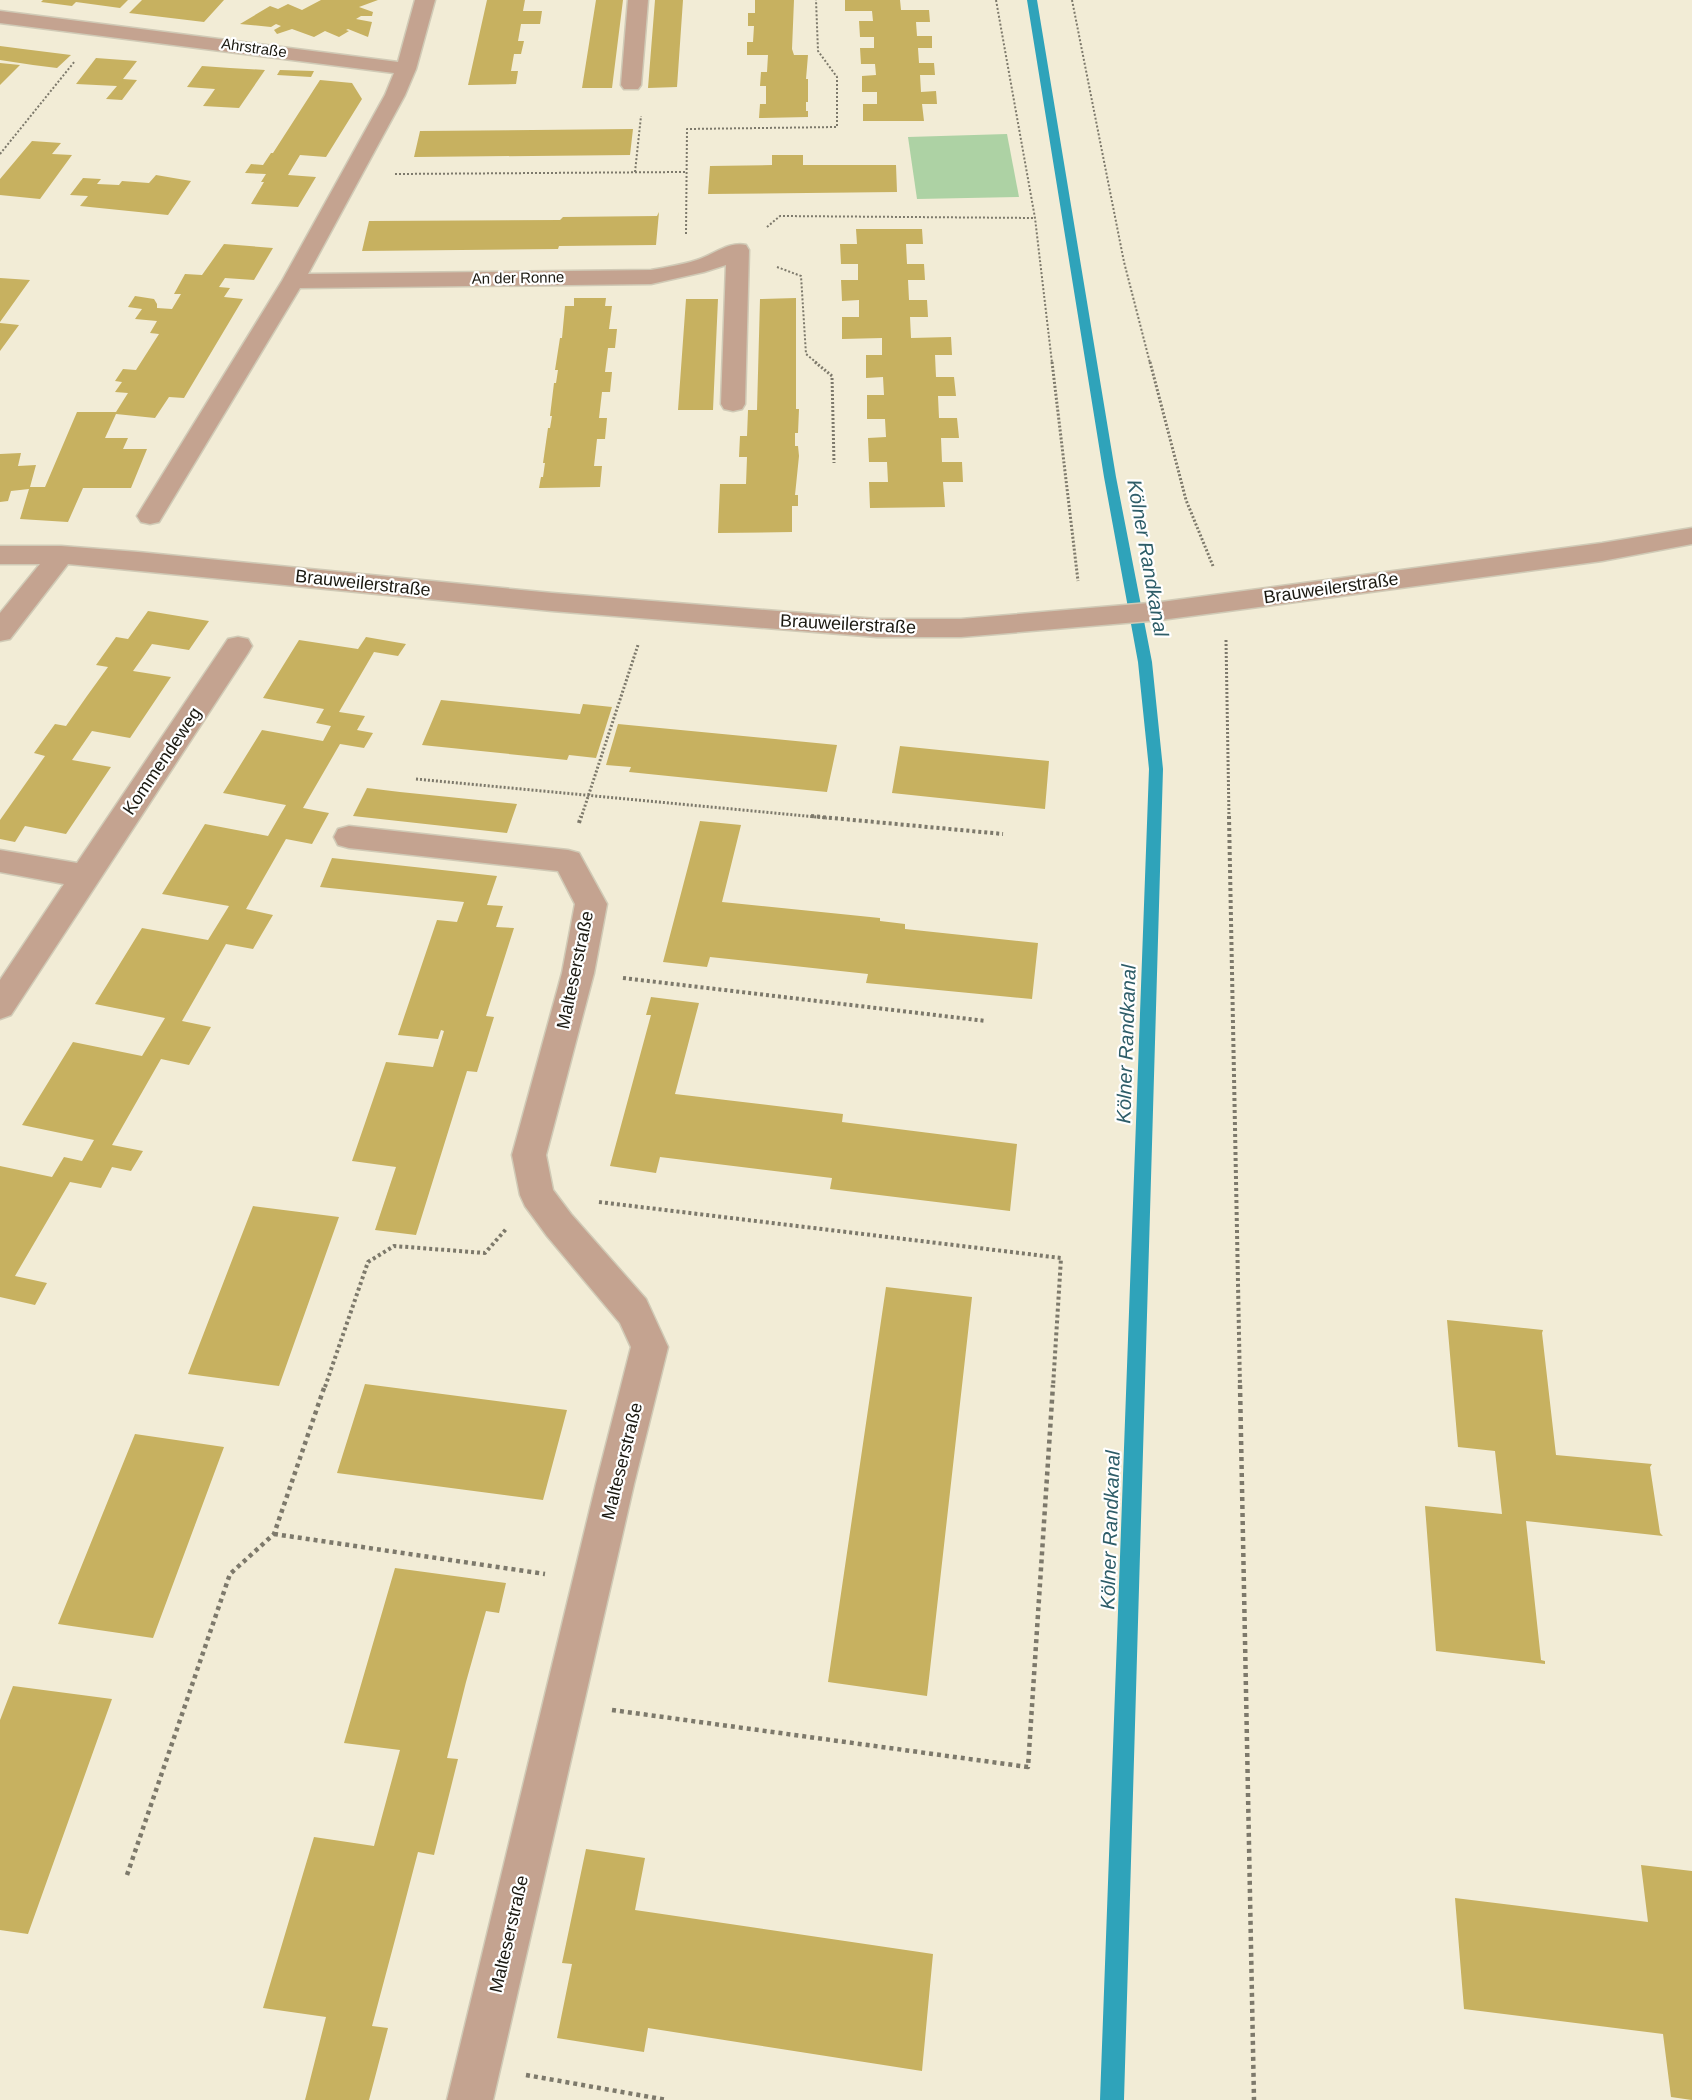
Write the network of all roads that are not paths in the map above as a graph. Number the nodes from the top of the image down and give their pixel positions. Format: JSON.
{"nodes":[{"id":1,"x":425,"y":0,"type":"edge"},
{"id":2,"x":638,"y":0,"type":"edge"},
{"id":3,"x":0,"y":17,"type":"edge"},
{"id":4,"x":406,"y":69,"type":"junction"},
{"id":5,"x":631,"y":85,"type":"road end"},
{"id":6,"x":293,"y":281,"type":"junction"},
{"id":7,"x":733,"y":404,"type":"dead end"},
{"id":8,"x":150,"y":516,"type":"dead end"},
{"id":9,"x":1692,"y":536,"type":"edge"},
{"id":10,"x":0,"y":555,"type":"edge"},
{"id":11,"x":61,"y":555,"type":"junction"},
{"id":12,"x":0,"y":632,"type":"edge"},
{"id":13,"x":238,"y":646,"type":"dead end"},
{"id":14,"x":350,"y":837,"type":"dead end"},
{"id":15,"x":0,"y":861,"type":"edge"},
{"id":16,"x":85,"y":876,"type":"junction"},
{"id":17,"x":0,"y":1006,"type":"edge"},
{"id":18,"x":474,"y":2083,"type":"edge"}],
"edges":[{"from":1,"to":4,"type":"street"},
{"from":2,"to":5,"type":"street"},
{"from":3,"to":4,"type":"street","name":"Ahrstraße"},
{"from":4,"to":6,"type":"street"},
{"from":6,"to":7,"type":"street","name":"An der Ronne"},
{"from":6,"to":8,"type":"street"},
{"from":9,"to":11,"type":"street","name":"Brauweilerstraße"},
{"from":10,"to":11,"type":"street","name":"Brauweilerstraße"},
{"from":11,"to":12,"type":"street"},
{"from":13,"to":16,"type":"street","name":"Kommendeweg"},
{"from":14,"to":18,"type":"street","name":"Malteserstraße"},
{"from":15,"to":16,"type":"street"},
{"from":16,"to":17,"type":"street","name":"Kommendeweg"}]}
